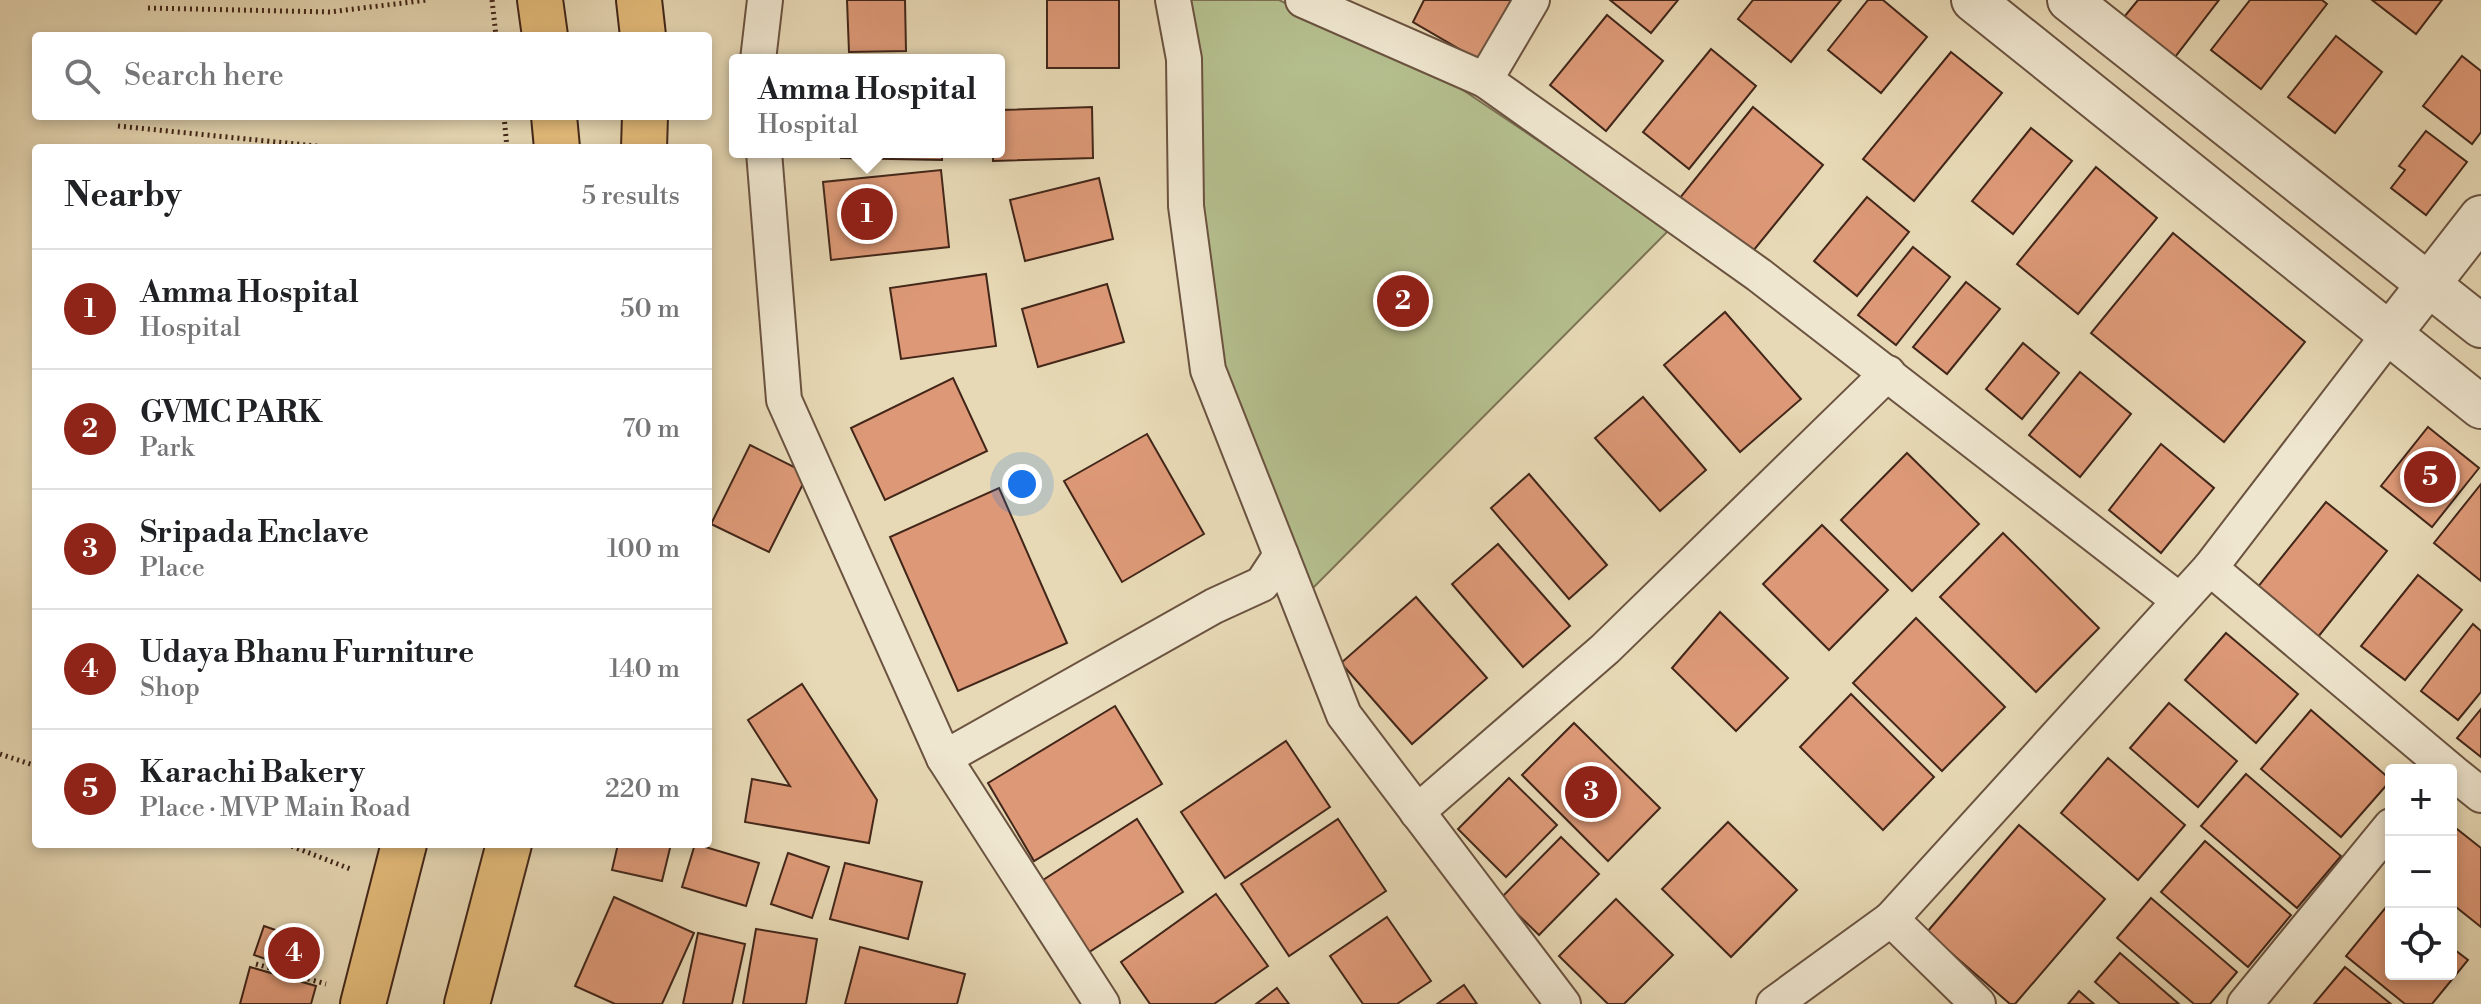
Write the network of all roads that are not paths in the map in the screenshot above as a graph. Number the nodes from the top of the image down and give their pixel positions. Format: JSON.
{"nodes":[{"id":1,"x":540,"y":0,"type":"edge"},
{"id":2,"x":639,"y":0,"type":"edge"},
{"id":3,"x":765,"y":0,"type":"edge"},
{"id":4,"x":1173,"y":0,"type":"edge"},
{"id":5,"x":1303,"y":0,"type":"edge"},
{"id":6,"x":1532,"y":0,"type":"edge"},
{"id":7,"x":1973,"y":0,"type":"edge"},
{"id":8,"x":2069,"y":0,"type":"edge"},
{"id":9,"x":544,"y":32,"type":"edge"},
{"id":10,"x":643,"y":32,"type":"edge"},
{"id":11,"x":759,"y":54,"type":"edge"},
{"id":12,"x":1485,"y":80,"type":"junction"},
{"id":13,"x":554,"y":120,"type":"edge"},
{"id":14,"x":645,"y":120,"type":"edge"},
{"id":15,"x":557,"y":144,"type":"edge"},
{"id":16,"x":644,"y":144,"type":"edge"},
{"id":17,"x":764,"y":158,"type":"edge"},
{"id":18,"x":2481,"y":217,"type":"edge"},
{"id":19,"x":2430,"y":283,"type":"junction"},
{"id":20,"x":2481,"y":326,"type":"edge"},
{"id":21,"x":2388,"y":336,"type":"junction"},
{"id":22,"x":1888,"y":373,"type":"junction"},
{"id":23,"x":2481,"y":407,"type":"edge"},
{"id":24,"x":1281,"y":555,"type":"junction"},
{"id":25,"x":2210,"y":568,"type":"junction"},
{"id":26,"x":2180,"y":601,"type":"junction"},
{"id":27,"x":944,"y":758,"type":"junction"},
{"id":28,"x":2439,"y":764,"type":"edge"},
{"id":29,"x":2457,"y":778,"type":"edge"},
{"id":30,"x":2481,"y":795,"type":"edge"},
{"id":31,"x":1417,"y":812,"type":"junction"},
{"id":32,"x":2385,"y":833,"type":"edge"},
{"id":33,"x":508,"y":848,"type":"edge"},
{"id":34,"x":399,"y":864,"type":"edge"},
{"id":35,"x":1891,"y":919,"type":"junction"},
{"id":36,"x":364,"y":1000,"type":"edge"},
{"id":37,"x":467,"y":1004,"type":"edge"},
{"id":38,"x":1102,"y":1004,"type":"edge"},
{"id":39,"x":1563,"y":1004,"type":"edge"},
{"id":40,"x":1774,"y":1004,"type":"edge"},
{"id":41,"x":1978,"y":1004,"type":"edge"},
{"id":42,"x":2245,"y":1004,"type":"edge"}],
"edges":[{"from":1,"to":9,"type":"main road"},
{"from":2,"to":10,"type":"main road"},
{"from":3,"to":11,"type":"street"},
{"from":4,"to":24,"type":"street"},
{"from":5,"to":12,"type":"street"},
{"from":6,"to":12,"type":"street"},
{"from":7,"to":21,"type":"street"},
{"from":8,"to":19,"type":"street"},
{"from":12,"to":22,"type":"street"},
{"from":13,"to":15,"type":"main road"},
{"from":14,"to":16,"type":"main road"},
{"from":17,"to":27,"type":"street"},
{"from":18,"to":19,"type":"street"},
{"from":19,"to":20,"type":"street"},
{"from":19,"to":21,"type":"street"},
{"from":21,"to":23,"type":"street"},
{"from":21,"to":25,"type":"street"},
{"from":22,"to":26,"type":"street"},
{"from":22,"to":31,"type":"street"},
{"from":24,"to":27,"type":"street"},
{"from":24,"to":31,"type":"street"},
{"from":25,"to":26,"type":"street"},
{"from":25,"to":28,"type":"street"},
{"from":26,"to":35,"type":"street"},
{"from":27,"to":38,"type":"street"},
{"from":29,"to":30,"type":"street"},
{"from":31,"to":39,"type":"street"},
{"from":32,"to":42,"type":"street"},
{"from":33,"to":37,"type":"main road"},
{"from":34,"to":36,"type":"main road"},
{"from":35,"to":40,"type":"street"},
{"from":35,"to":41,"type":"street"}]}
